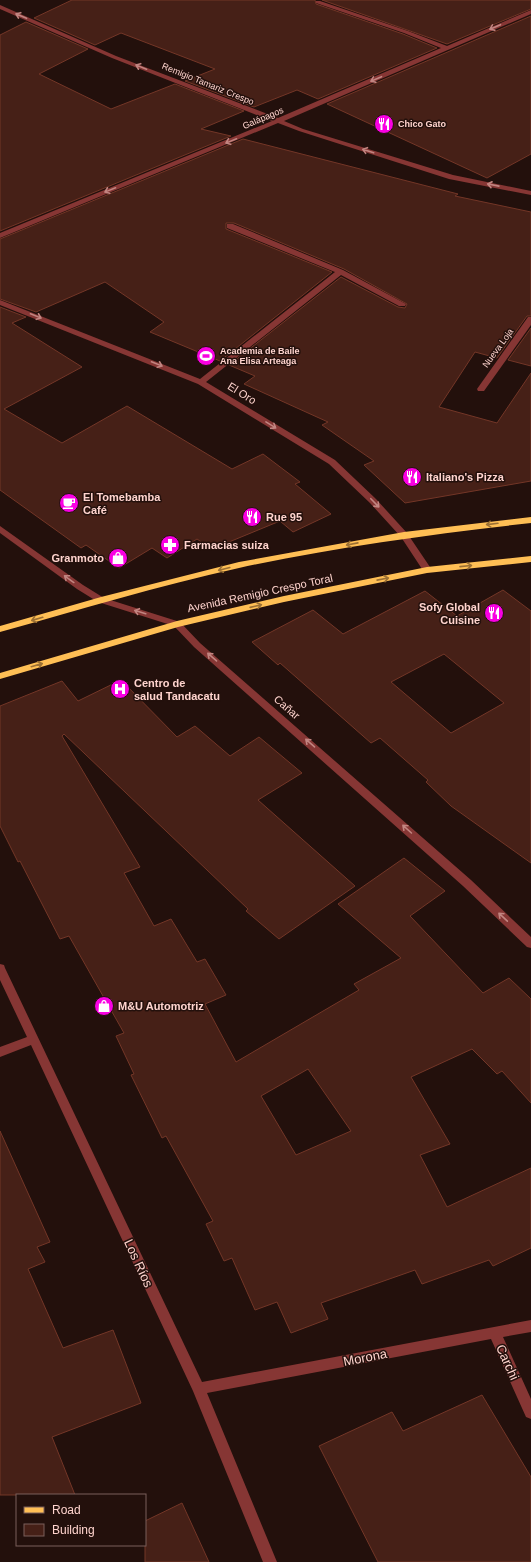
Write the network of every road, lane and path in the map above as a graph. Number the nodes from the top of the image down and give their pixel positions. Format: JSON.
{"nodes":[{"id":1,"x":318,"y":2,"type":"dead end"},
{"id":2,"x":0,"y":7,"type":"edge"},
{"id":3,"x":531,"y":12,"type":"edge"},
{"id":4,"x":446,"y":48,"type":"junction"},
{"id":5,"x":278,"y":121,"type":"junction"},
{"id":6,"x":531,"y":193,"type":"edge"},
{"id":7,"x":230,"y":226,"type":"dead end"},
{"id":8,"x":0,"y":236,"type":"edge"},
{"id":9,"x":340,"y":272,"type":"junction"},
{"id":10,"x":0,"y":302,"type":"edge"},
{"id":11,"x":402,"y":304,"type":"dead end"},
{"id":12,"x":531,"y":319,"type":"edge"},
{"id":13,"x":201,"y":382,"type":"junction"},
{"id":14,"x":481,"y":389,"type":"dead end"},
{"id":15,"x":531,"y":520,"type":"edge"},
{"id":16,"x":0,"y":529,"type":"edge"},
{"id":17,"x":404,"y":535,"type":"junction"},
{"id":18,"x":531,"y":559,"type":"edge"},
{"id":19,"x":427,"y":570,"type":"junction"},
{"id":20,"x":101,"y":600,"type":"junction"},
{"id":21,"x":177,"y":624,"type":"junction"},
{"id":22,"x":0,"y":629,"type":"edge"},
{"id":23,"x":0,"y":676,"type":"edge"},
{"id":24,"x":531,"y":944,"type":"edge"},
{"id":25,"x":0,"y":968,"type":"edge"},
{"id":26,"x":33,"y":1040,"type":"junction"},
{"id":27,"x":0,"y":1052,"type":"edge"},
{"id":28,"x":531,"y":1326,"type":"edge"},
{"id":29,"x":495,"y":1333,"type":"junction"},
{"id":30,"x":199,"y":1389,"type":"junction"},
{"id":31,"x":531,"y":1412,"type":"edge"},
{"id":32,"x":270,"y":1562,"type":"edge"}],
"edges":[{"from":1,"to":4,"type":"street"},
{"from":5,"to":2,"type":"street","name":"Remigio Tamariz Crespo","one_way":true},
{"from":3,"to":4,"type":"street","name":"Galápagos","one_way":true},
{"from":4,"to":5,"type":"street","name":"Galápagos","one_way":true},
{"from":6,"to":5,"type":"street","name":"Remigio Tamariz Crespo","one_way":true},
{"from":5,"to":8,"type":"street","name":"Galápagos","one_way":true},
{"from":7,"to":9,"type":"street"},
{"from":9,"to":11,"type":"street"},
{"from":9,"to":13,"type":"street"},
{"from":10,"to":13,"type":"street","name":"El Oro","one_way":true},
{"from":12,"to":14,"type":"street","name":"Nueva Loja"},
{"from":13,"to":17,"type":"street","name":"El Oro","one_way":true},
{"from":15,"to":17,"type":"main road","one_way":true},
{"from":20,"to":16,"type":"street","name":"Cañar","one_way":true},
{"from":17,"to":19,"type":"street","name":"El Oro"},
{"from":17,"to":20,"type":"main road","one_way":true},
{"from":19,"to":18,"type":"main road","name":"Avenida Remigio Crespo Toral","one_way":true},
{"from":21,"to":19,"type":"main road","name":"Avenida Remigio Crespo Toral","one_way":true},
{"from":21,"to":20,"type":"street","name":"Cañar","one_way":true},
{"from":20,"to":22,"type":"main road","one_way":true},
{"from":23,"to":21,"type":"main road","name":"Avenida Remigio Crespo Toral","one_way":true},
{"from":24,"to":21,"type":"street","name":"Cañar","one_way":true},
{"from":25,"to":26,"type":"street","name":"Los Ríos"},
{"from":26,"to":27,"type":"street"},
{"from":26,"to":30,"type":"street","name":"Los Ríos"},
{"from":28,"to":29,"type":"street","name":"Morona"},
{"from":29,"to":30,"type":"street","name":"Morona"},
{"from":29,"to":31,"type":"street","name":"Carchi"},
{"from":30,"to":32,"type":"street","name":"Los Ríos"}]}
